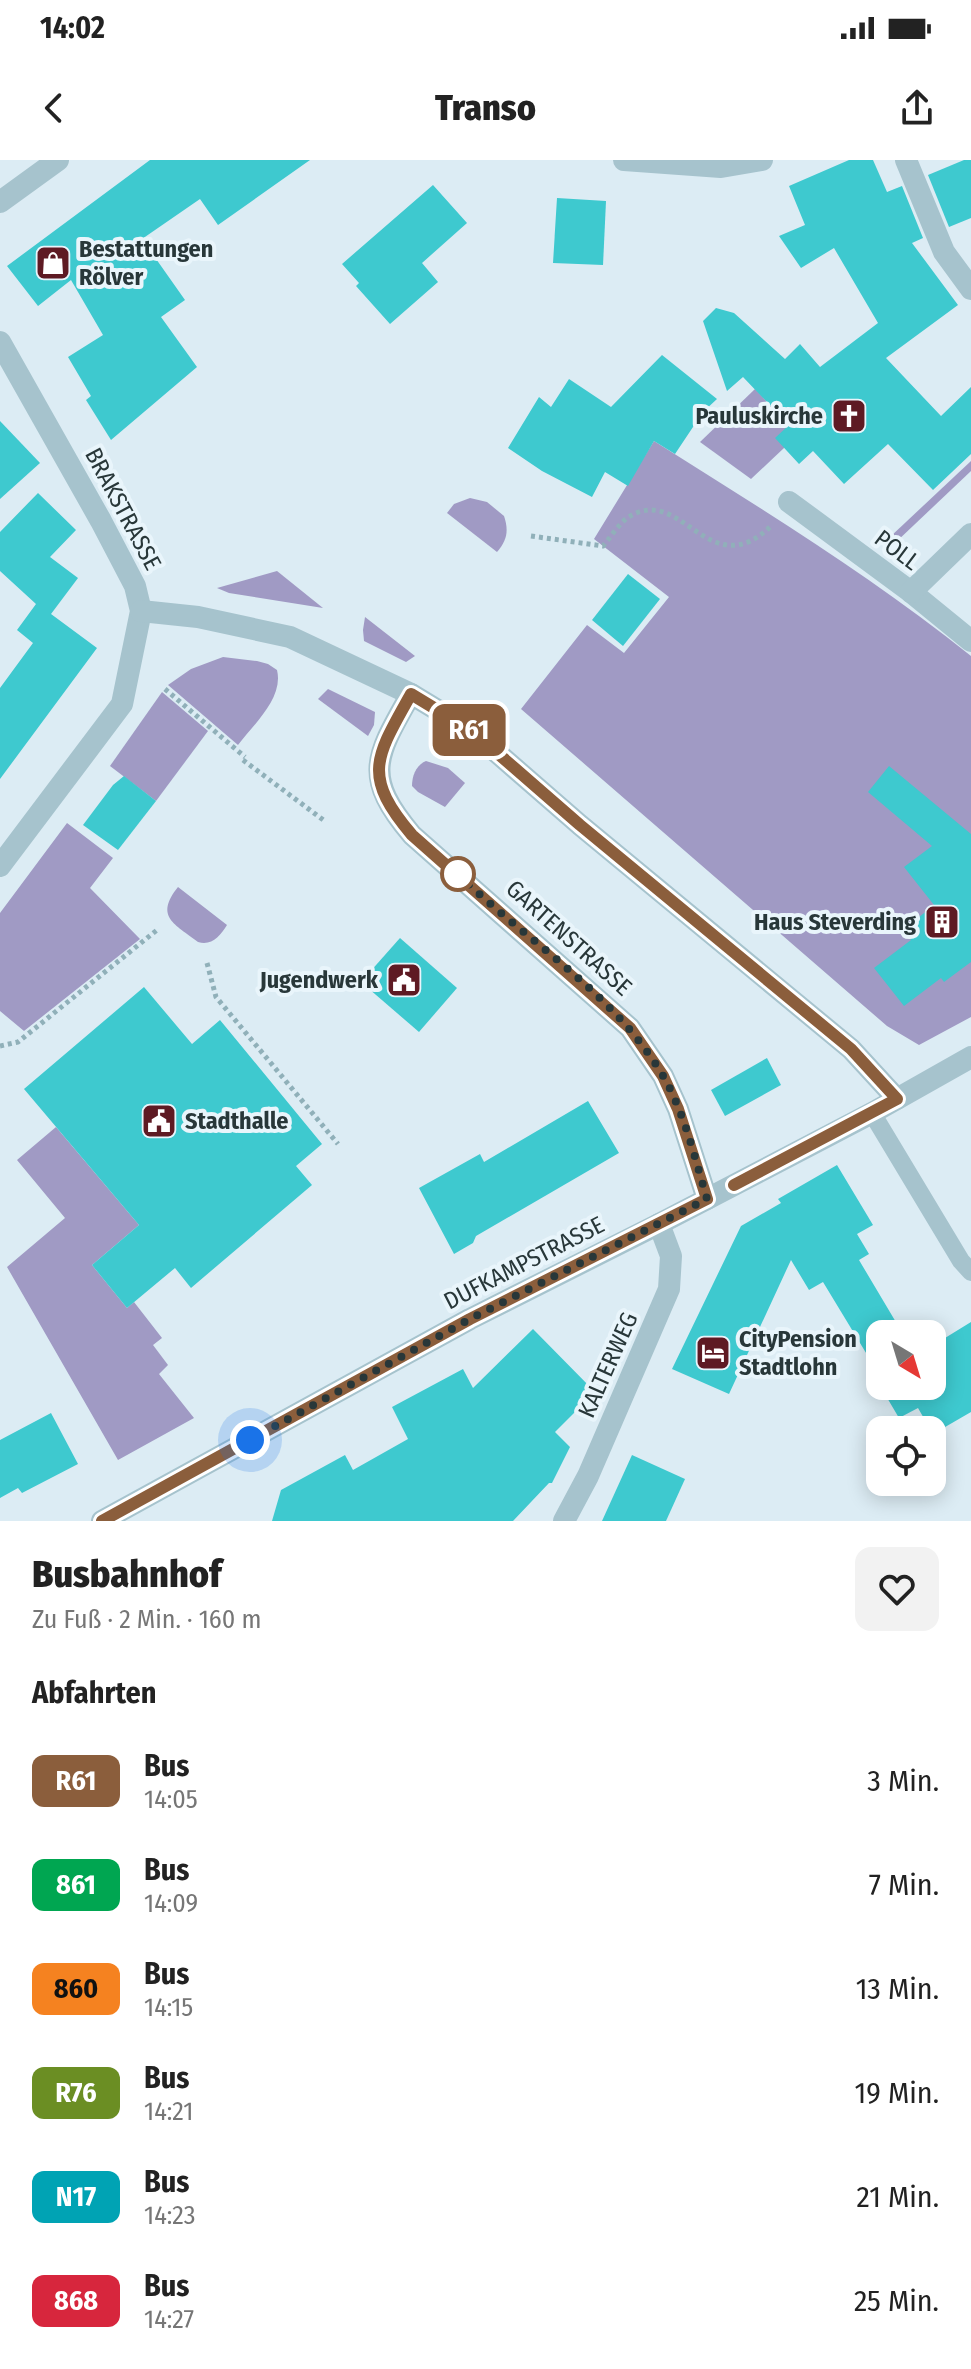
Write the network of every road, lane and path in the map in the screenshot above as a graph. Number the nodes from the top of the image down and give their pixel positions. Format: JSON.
{"nodes":[{"id":1,"x":58,"y":160,"type":"edge"},
{"id":2,"x":624,"y":160,"type":"edge"},
{"id":3,"x":906,"y":160,"type":"edge"},
{"id":4,"x":753,"y":161,"type":"edge"},
{"id":5,"x":0,"y":202,"type":"edge"},
{"id":6,"x":971,"y":289,"type":"edge"},
{"id":7,"x":0,"y":342,"type":"edge"},
{"id":8,"x":789,"y":502,"type":"joint"},
{"id":9,"x":971,"y":534,"type":"edge"},
{"id":10,"x":531,"y":536,"type":"dead end"},
{"id":11,"x":911,"y":592,"type":"junction"},
{"id":12,"x":141,"y":611,"type":"junction"},
{"id":13,"x":971,"y":641,"type":"edge"},
{"id":14,"x":165,"y":689,"type":"dead end"},
{"id":15,"x":411,"y":694,"type":"junction"},
{"id":16,"x":326,"y":822,"type":"dead end"},
{"id":17,"x":0,"y":866,"type":"edge"},
{"id":18,"x":157,"y":930,"type":"dead end"},
{"id":19,"x":207,"y":963,"type":"dead end"},
{"id":20,"x":0,"y":1046,"type":"edge"},
{"id":21,"x":971,"y":1057,"type":"edge"},
{"id":22,"x":897,"y":1099,"type":"junction"},
{"id":23,"x":872,"y":1113,"type":"junction"},
{"id":24,"x":338,"y":1144,"type":"dead end"},
{"id":25,"x":707,"y":1199,"type":"junction"},
{"id":26,"x":659,"y":1224,"type":"junction"},
{"id":27,"x":971,"y":1272,"type":"edge"},
{"id":28,"x":102,"y":1521,"type":"edge"},
{"id":29,"x":564,"y":1521,"type":"edge"}],
"edges":[{"from":1,"to":5,"type":"street"},
{"from":2,"to":4,"type":"street"},
{"from":3,"to":6,"type":"street"},
{"from":7,"to":12,"type":"street","name":"BRAKSTRASSE"},
{"from":8,"to":10,"type":"path"},
{"from":8,"to":11,"type":"street","name":"POLL"},
{"from":9,"to":11,"type":"street"},
{"from":11,"to":13,"type":"street","name":"POLL"},
{"from":12,"to":15,"type":"street"},
{"from":12,"to":17,"type":"street"},
{"from":14,"to":16,"type":"path"},
{"from":15,"to":22,"type":"street"},
{"from":15,"to":25,"type":"street","name":"GARTENSTRASSE"},
{"from":18,"to":20,"type":"path"},
{"from":19,"to":24,"type":"path"},
{"from":21,"to":22,"type":"street","name":"DUFKAMPSTRASSE"},
{"from":22,"to":23,"type":"street","name":"DUFKAMPSTRASSE"},
{"from":23,"to":25,"type":"street","name":"DUFKAMPSTRASSE"},
{"from":23,"to":27,"type":"lane"},
{"from":25,"to":26,"type":"street","name":"DUFKAMPSTRASSE"},
{"from":26,"to":28,"type":"street","name":"DUFKAMPSTRASSE"},
{"from":26,"to":29,"type":"street","name":"KALTERWEG"}]}
